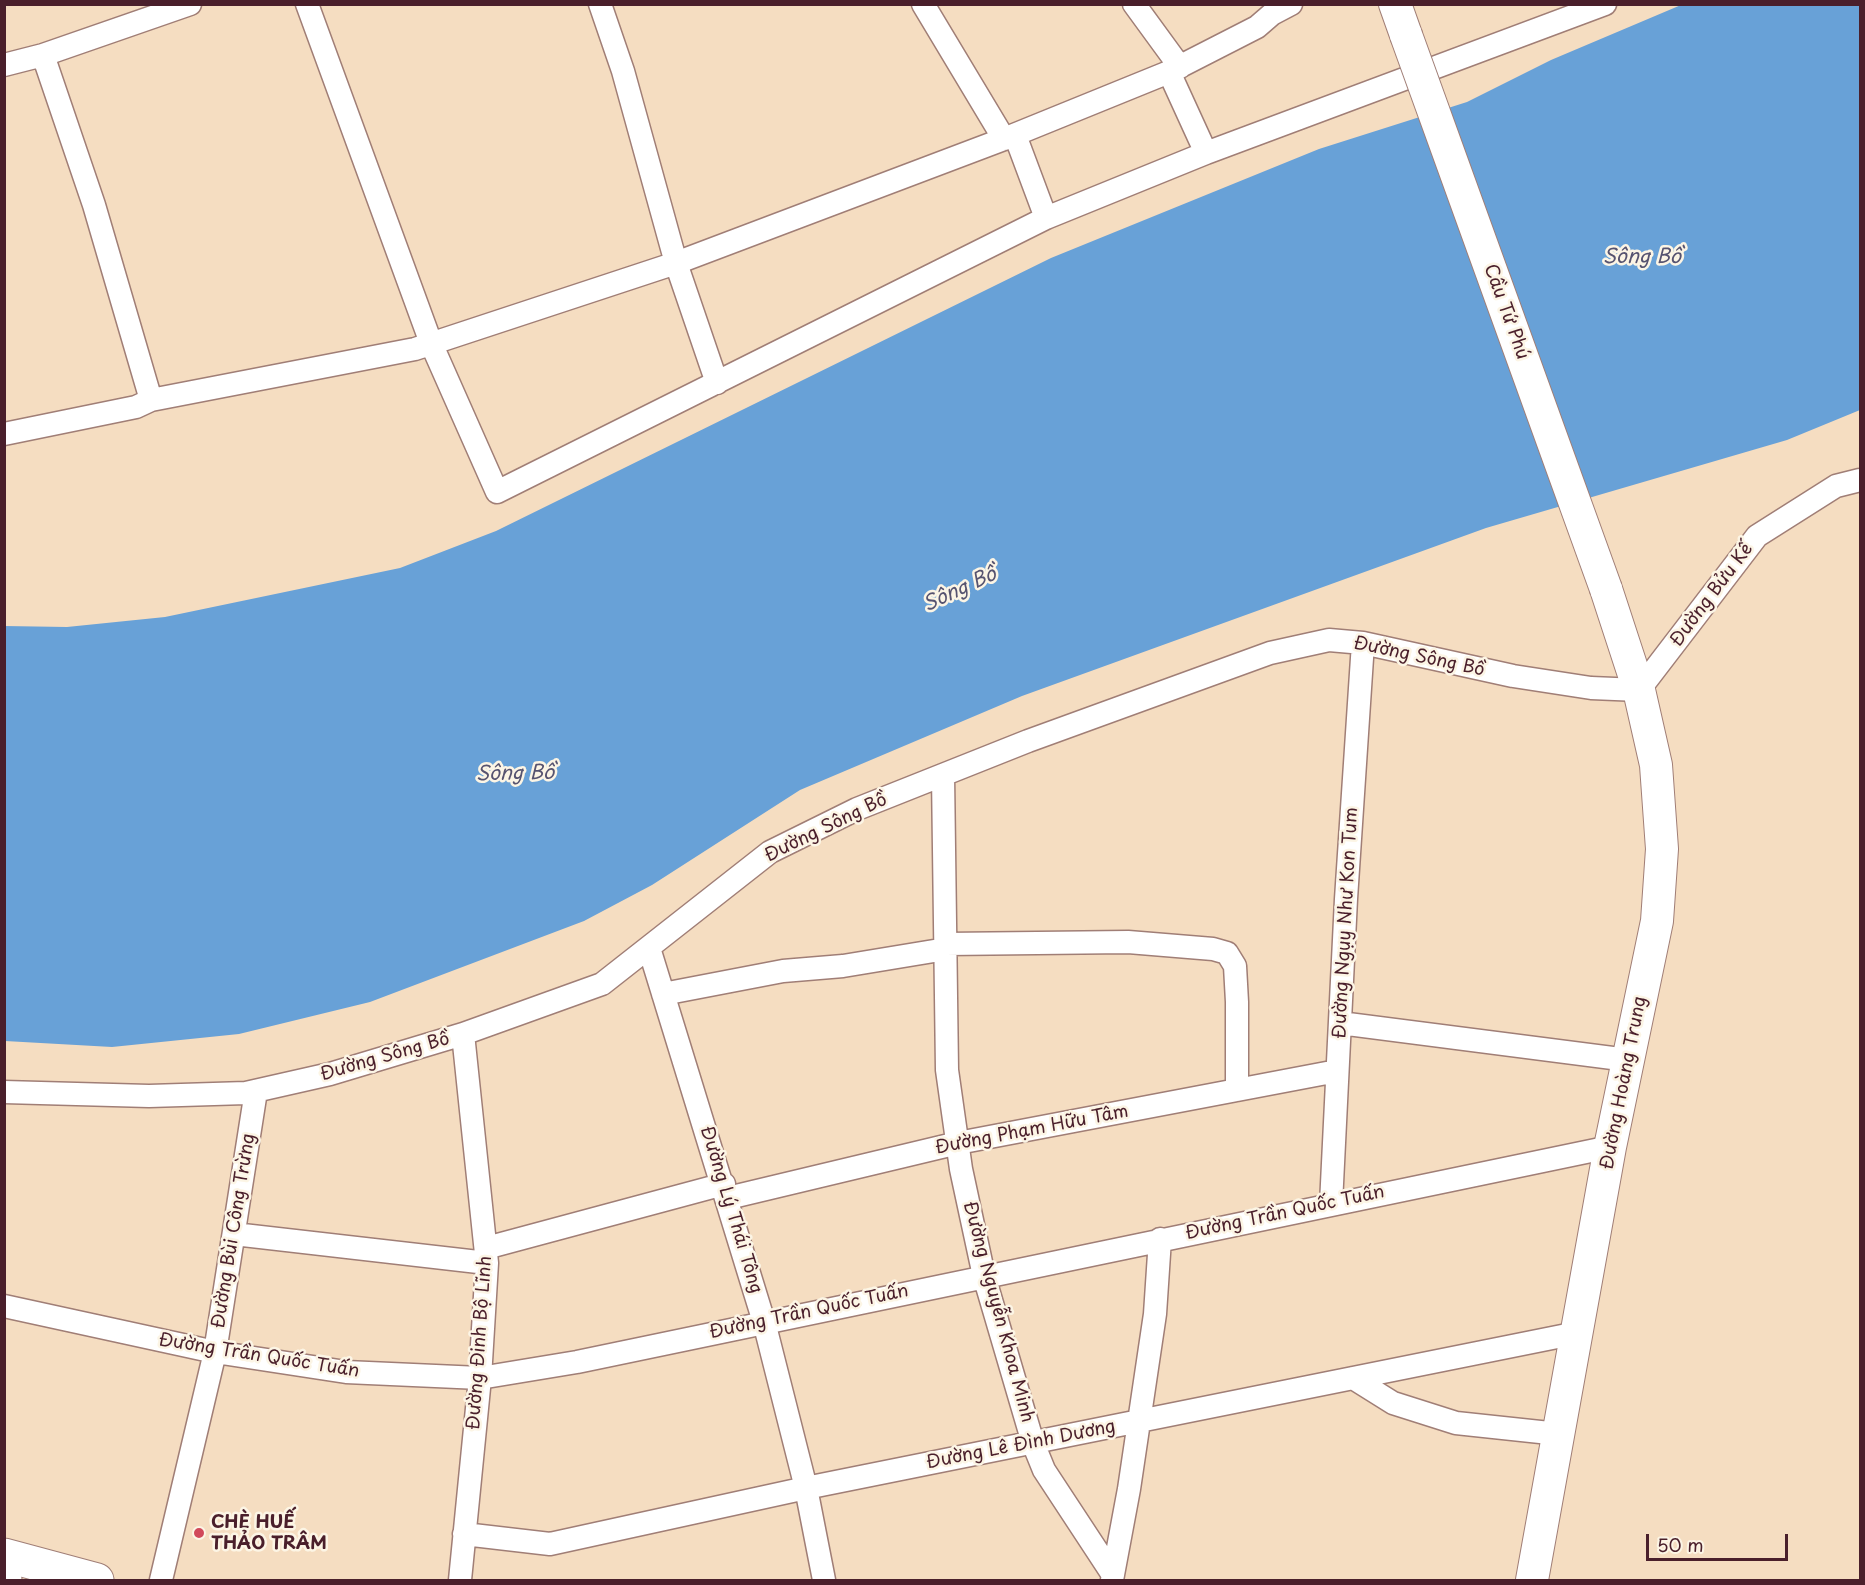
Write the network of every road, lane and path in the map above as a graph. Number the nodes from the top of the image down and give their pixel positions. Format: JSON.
{"nodes":[{"id":1,"x":190,"y":4,"type":"edge"},
{"id":2,"x":307,"y":4,"type":"edge"},
{"id":3,"x":600,"y":4,"type":"edge"},
{"id":4,"x":923,"y":4,"type":"edge"},
{"id":5,"x":1134,"y":4,"type":"edge"},
{"id":6,"x":1395,"y":4,"type":"edge"},
{"id":7,"x":1605,"y":4,"type":"edge"},
{"id":8,"x":1277,"y":8,"type":"edge"},
{"id":9,"x":43,"y":55,"type":"junction"},
{"id":10,"x":4,"y":65,"type":"edge"},
{"id":11,"x":1175,"y":70,"type":"junction"},
{"id":12,"x":1009,"y":137,"type":"junction"},
{"id":13,"x":1206,"y":153,"type":"junction"},
{"id":14,"x":1046,"y":218,"type":"junction"},
{"id":15,"x":676,"y":263,"type":"junction"},
{"id":16,"x":431,"y":343,"type":"junction"},
{"id":17,"x":717,"y":383,"type":"junction"},
{"id":18,"x":151,"y":400,"type":"junction"},
{"id":19,"x":4,"y":434,"type":"edge"},
{"id":20,"x":1860,"y":480,"type":"edge"},
{"id":21,"x":1606,"y":589,"type":"joint"},
{"id":22,"x":1363,"y":643,"type":"junction"},
{"id":23,"x":1639,"y":690,"type":"junction"},
{"id":24,"x":943,"y":775,"type":"junction"},
{"id":25,"x":946,"y":946,"type":"junction"},
{"id":26,"x":649,"y":948,"type":"junction"},
{"id":27,"x":663,"y":994,"type":"junction"},
{"id":28,"x":1340,"y":1023,"type":"junction"},
{"id":29,"x":462,"y":1034,"type":"junction"},
{"id":30,"x":1628,"y":1060,"type":"junction"},
{"id":31,"x":1337,"y":1071,"type":"junction"},
{"id":32,"x":1236,"y":1090,"type":"junction"},
{"id":33,"x":256,"y":1091,"type":"junction"},
{"id":34,"x":4,"y":1092,"type":"edge"},
{"id":35,"x":957,"y":1143,"type":"junction"},
{"id":36,"x":1610,"y":1147,"type":"junction"},
{"id":37,"x":726,"y":1191,"type":"junction"},
{"id":38,"x":1331,"y":1204,"type":"junction"},
{"id":39,"x":234,"y":1234,"type":"junction"},
{"id":40,"x":1160,"y":1239,"type":"junction"},
{"id":41,"x":486,"y":1255,"type":"junction"},
{"id":42,"x":984,"y":1276,"type":"junction"},
{"id":43,"x":4,"y":1306,"type":"edge"},
{"id":44,"x":764,"y":1322,"type":"junction"},
{"id":45,"x":1577,"y":1333,"type":"junction"},
{"id":46,"x":215,"y":1352,"type":"junction"},
{"id":47,"x":480,"y":1378,"type":"junction"},
{"id":48,"x":1353,"y":1378,"type":"junction"},
{"id":49,"x":1139,"y":1422,"type":"junction"},
{"id":50,"x":1559,"y":1434,"type":"junction"},
{"id":51,"x":1033,"y":1443,"type":"junction"},
{"id":52,"x":806,"y":1488,"type":"junction"},
{"id":53,"x":464,"y":1534,"type":"junction"},
{"id":54,"x":4,"y":1555,"type":"edge"},
{"id":55,"x":1113,"y":1578,"type":"edge"},
{"id":56,"x":97,"y":1581,"type":"edge"},
{"id":57,"x":161,"y":1581,"type":"edge"},
{"id":58,"x":460,"y":1581,"type":"edge"},
{"id":59,"x":824,"y":1581,"type":"edge"},
{"id":60,"x":1532,"y":1581,"type":"edge"}],
"edges":[{"from":1,"to":9,"type":"street"},
{"from":2,"to":16,"type":"street"},
{"from":3,"to":15,"type":"street"},
{"from":4,"to":12,"type":"street"},
{"from":5,"to":11,"type":"street"},
{"from":6,"to":21,"type":"main road","name":"Cầu Tứ Phú","bridge":true},
{"from":7,"to":13,"type":"street"},
{"from":8,"to":11,"type":"street"},
{"from":9,"to":10,"type":"street"},
{"from":9,"to":18,"type":"street"},
{"from":11,"to":12,"type":"street"},
{"from":11,"to":13,"type":"street"},
{"from":12,"to":14,"type":"street"},
{"from":12,"to":15,"type":"street"},
{"from":13,"to":14,"type":"street"},
{"from":14,"to":17,"type":"street"},
{"from":15,"to":16,"type":"street"},
{"from":15,"to":17,"type":"street"},
{"from":16,"to":17,"type":"street"},
{"from":16,"to":18,"type":"street"},
{"from":18,"to":19,"type":"street"},
{"from":20,"to":23,"type":"street","name":"Đường Bửu Kế"},
{"from":21,"to":23,"type":"main road","name":"Đường Hoàng Trung"},
{"from":22,"to":23,"type":"street","name":"Đường Sông Bồ"},
{"from":22,"to":24,"type":"street","name":"Đường Sông Bồ"},
{"from":22,"to":28,"type":"street","name":"Đường Ngụy Như Kon Tum"},
{"from":23,"to":30,"type":"main road","name":"Đường Hoàng Trung"},
{"from":24,"to":25,"type":"street","name":"Đường Nguyễn Khoa Minh"},
{"from":24,"to":26,"type":"street","name":"Đường Sông Bồ"},
{"from":25,"to":27,"type":"street"},
{"from":25,"to":32,"type":"street"},
{"from":25,"to":35,"type":"street","name":"Đường Nguyễn Khoa Minh"},
{"from":26,"to":27,"type":"street","name":"Đường Lý Thái Tông"},
{"from":26,"to":29,"type":"street","name":"Đường Sông Bồ"},
{"from":27,"to":37,"type":"street","name":"Đường Lý Thái Tông"},
{"from":28,"to":30,"type":"street"},
{"from":28,"to":31,"type":"street","name":"Đường Ngụy Như Kon Tum"},
{"from":29,"to":33,"type":"street","name":"Đường Sông Bồ"},
{"from":29,"to":41,"type":"street","name":"Đường Đinh Bộ Lĩnh"},
{"from":30,"to":36,"type":"main road","name":"Đường Hoàng Trung"},
{"from":31,"to":32,"type":"street","name":"Đường Phạm Hữu Tâm"},
{"from":31,"to":38,"type":"street","name":"Đường Ngụy Như Kon Tum"},
{"from":32,"to":35,"type":"street","name":"Đường Phạm Hữu Tâm"},
{"from":33,"to":34,"type":"street","name":"Đường Sông Bồ"},
{"from":33,"to":39,"type":"street","name":"Đường Bùi Công Trừng"},
{"from":35,"to":37,"type":"street","name":"Đường Phạm Hữu Tâm"},
{"from":35,"to":42,"type":"street","name":"Đường Nguyễn Khoa Minh"},
{"from":36,"to":38,"type":"street","name":"Đường Trần Quốc Tuấn"},
{"from":36,"to":45,"type":"main road","name":"Đường Hoàng Trung"},
{"from":37,"to":41,"type":"street","name":"Đường Phạm Hữu Tâm"},
{"from":37,"to":44,"type":"street","name":"Đường Lý Thái Tông"},
{"from":38,"to":40,"type":"street","name":"Đường Trần Quốc Tuấn"},
{"from":39,"to":41,"type":"street"},
{"from":39,"to":46,"type":"street","name":"Đường Bùi Công Trừng"},
{"from":40,"to":42,"type":"street","name":"Đường Trần Quốc Tuấn"},
{"from":40,"to":49,"type":"street"},
{"from":41,"to":47,"type":"street","name":"Đường Đinh Bộ Lĩnh"},
{"from":42,"to":44,"type":"street","name":"Đường Trần Quốc Tuấn"},
{"from":42,"to":51,"type":"street","name":"Đường Nguyễn Khoa Minh"},
{"from":43,"to":46,"type":"street","name":"Đường Trần Quốc Tuấn"},
{"from":44,"to":47,"type":"street","name":"Đường Trần Quốc Tuấn"},
{"from":44,"to":52,"type":"street","name":"Đường Lý Thái Tông"},
{"from":45,"to":48,"type":"street","name":"Đường Lê Đình Dương"},
{"from":45,"to":50,"type":"main road","name":"Đường Hoàng Trung"},
{"from":46,"to":47,"type":"street","name":"Đường Trần Quốc Tuấn"},
{"from":46,"to":57,"type":"street","name":"Đường Bùi Công Trừng"},
{"from":47,"to":53,"type":"street","name":"Đường Đinh Bộ Lĩnh"},
{"from":48,"to":49,"type":"street","name":"Đường Lê Đình Dương"},
{"from":48,"to":50,"type":"street"},
{"from":49,"to":51,"type":"street","name":"Đường Lê Đình Dương"},
{"from":49,"to":55,"type":"street"},
{"from":50,"to":60,"type":"main road","name":"Đường Hoàng Trung"},
{"from":51,"to":52,"type":"street","name":"Đường Lê Đình Dương"},
{"from":51,"to":55,"type":"street","name":"Đường Nguyễn Khoa Minh"},
{"from":52,"to":53,"type":"street","name":"Đường Lê Đình Dương"},
{"from":52,"to":59,"type":"street","name":"Đường Lý Thái Tông"},
{"from":53,"to":58,"type":"street","name":"Đường Đinh Bộ Lĩnh"},
{"from":54,"to":56,"type":"highway"}]}
